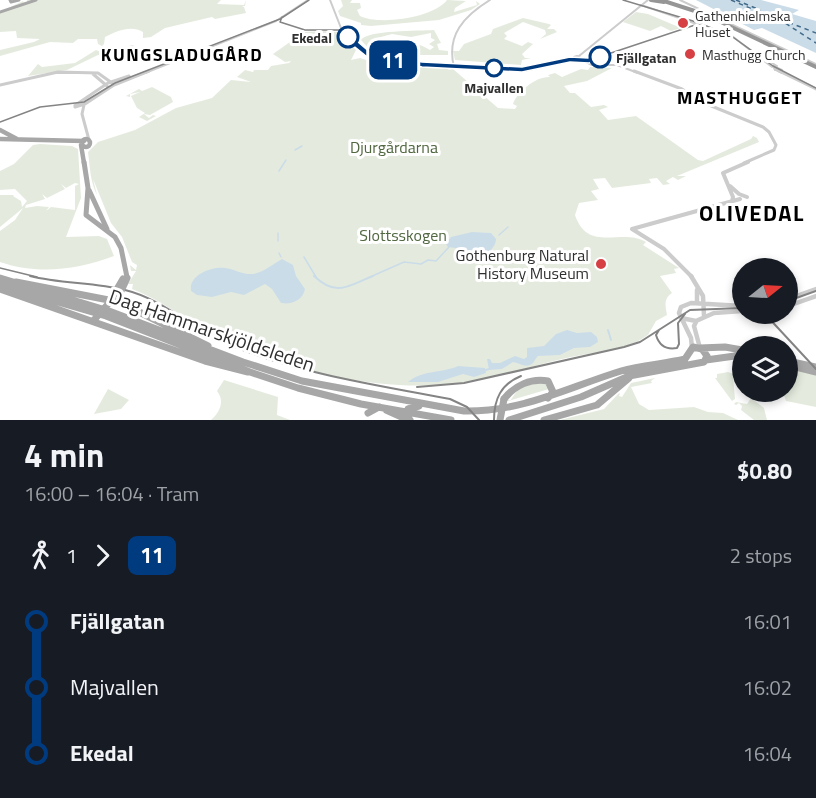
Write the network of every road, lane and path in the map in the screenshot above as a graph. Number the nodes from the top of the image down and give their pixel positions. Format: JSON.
{"nodes":[{"id":1,"x":23,"y":0,"type":"edge"},
{"id":2,"x":35,"y":0,"type":"edge"},
{"id":3,"x":308,"y":0,"type":"edge"},
{"id":4,"x":329,"y":0,"type":"edge"},
{"id":5,"x":490,"y":0,"type":"edge"},
{"id":6,"x":650,"y":0,"type":"edge"},
{"id":7,"x":663,"y":0,"type":"edge"},
{"id":8,"x":673,"y":0,"type":"edge"},
{"id":9,"x":680,"y":0,"type":"edge"},
{"id":10,"x":9,"y":1,"type":"edge"},
{"id":11,"x":641,"y":5,"type":"junction"},
{"id":12,"x":0,"y":11,"type":"edge"},
{"id":13,"x":704,"y":12,"type":"junction"},
{"id":14,"x":710,"y":14,"type":"junction"},
{"id":15,"x":673,"y":15,"type":"junction"},
{"id":16,"x":717,"y":15,"type":"dead end"},
{"id":17,"x":737,"y":30,"type":"junction"},
{"id":18,"x":750,"y":39,"type":"dead end"},
{"id":19,"x":760,"y":39,"type":"junction"},
{"id":20,"x":579,"y":56,"type":"junction"},
{"id":21,"x":574,"y":58,"type":"junction"},
{"id":22,"x":584,"y":61,"type":"junction"},
{"id":23,"x":453,"y":66,"type":"junction"},
{"id":24,"x":816,"y":66,"type":"edge"},
{"id":25,"x":777,"y":68,"type":"junction"},
{"id":26,"x":92,"y":73,"type":"junction"},
{"id":27,"x":112,"y":84,"type":"junction"},
{"id":28,"x":0,"y":85,"type":"edge"},
{"id":29,"x":106,"y":85,"type":"junction"},
{"id":30,"x":816,"y":88,"type":"edge"},
{"id":31,"x":80,"y":102,"type":"junction"},
{"id":32,"x":85,"y":105,"type":"junction"},
{"id":33,"x":75,"y":107,"type":"junction"},
{"id":34,"x":82,"y":114,"type":"junction"},
{"id":35,"x":0,"y":130,"type":"edge"},
{"id":36,"x":0,"y":140,"type":"edge"},
{"id":37,"x":31,"y":141,"type":"junction"},
{"id":38,"x":85,"y":142,"type":"junction"},
{"id":39,"x":88,"y":188,"type":"junction"},
{"id":40,"x":731,"y":189,"type":"junction"},
{"id":41,"x":747,"y":197,"type":"dead end"},
{"id":42,"x":732,"y":201,"type":"junction"},
{"id":43,"x":107,"y":229,"type":"junction"},
{"id":44,"x":0,"y":278,"type":"edge"},
{"id":45,"x":693,"y":279,"type":"junction"},
{"id":46,"x":0,"y":287,"type":"edge"},
{"id":47,"x":816,"y":289,"type":"edge"},
{"id":48,"x":798,"y":295,"type":"edge"},
{"id":49,"x":816,"y":296,"type":"edge"},
{"id":50,"x":116,"y":298,"type":"junction"},
{"id":51,"x":798,"y":302,"type":"edge"},
{"id":52,"x":698,"y":303,"type":"junction"},
{"id":53,"x":705,"y":305,"type":"junction"},
{"id":54,"x":732,"y":306,"type":"edge"},
{"id":55,"x":732,"y":312,"type":"edge"},
{"id":56,"x":704,"y":316,"type":"junction"},
{"id":57,"x":680,"y":318,"type":"junction"},
{"id":58,"x":93,"y":321,"type":"junction"},
{"id":59,"x":696,"y":321,"type":"junction"},
{"id":60,"x":732,"y":348,"type":"edge"},
{"id":61,"x":696,"y":349,"type":"junction"},
{"id":62,"x":224,"y":355,"type":"junction"},
{"id":63,"x":732,"y":357,"type":"edge"},
{"id":64,"x":704,"y":361,"type":"junction"},
{"id":65,"x":798,"y":364,"type":"edge"},
{"id":66,"x":798,"y":366,"type":"edge"},
{"id":67,"x":816,"y":367,"type":"edge"},
{"id":68,"x":250,"y":372,"type":"junction"},
{"id":69,"x":816,"y":372,"type":"edge"},
{"id":70,"x":637,"y":374,"type":"junction"},
{"id":71,"x":548,"y":398,"type":"junction"},
{"id":72,"x":504,"y":399,"type":"joint"},
{"id":73,"x":379,"y":407,"type":"junction"},
{"id":74,"x":451,"y":409,"type":"junction"},
{"id":75,"x":368,"y":413,"type":"dead end"},
{"id":76,"x":408,"y":418,"type":"edge"},
{"id":77,"x":451,"y":420,"type":"edge"},
{"id":78,"x":500,"y":420,"type":"edge"},
{"id":79,"x":509,"y":420,"type":"edge"},
{"id":80,"x":544,"y":420,"type":"edge"}],
"edges":[{"from":1,"to":2,"type":"main road"},
{"from":1,"to":10,"type":"main road"},
{"from":1,"to":12,"type":"main road"},
{"from":2,"to":12,"type":"main road"},
{"from":3,"to":27,"type":"street"},
{"from":4,"to":23,"type":"street"},
{"from":5,"to":23,"type":"street"},
{"from":6,"to":11,"type":"street"},
{"from":6,"to":14,"type":"highway"},
{"from":7,"to":13,"type":"highway"},
{"from":7,"to":14,"type":"highway"},
{"from":8,"to":13,"type":"highway"},
{"from":9,"to":14,"type":"street"},
{"from":10,"to":12,"type":"main road"},
{"from":11,"to":15,"type":"street"},
{"from":11,"to":20,"type":"street"},
{"from":13,"to":19,"type":"highway"},
{"from":14,"to":16,"type":"street"},
{"from":14,"to":17,"type":"highway"},
{"from":14,"to":24,"type":"street"},
{"from":15,"to":25,"type":"street"},
{"from":15,"to":25,"type":"street"},
{"from":17,"to":18,"type":"highway"},
{"from":17,"to":19,"type":"highway"},
{"from":19,"to":24,"type":"highway"},
{"from":20,"to":21,"type":"street"},
{"from":20,"to":22,"type":"street"},
{"from":21,"to":22,"type":"street"},
{"from":21,"to":23,"type":"street"},
{"from":22,"to":40,"type":"street"},
{"from":25,"to":30,"type":"street"},
{"from":25,"to":30,"type":"street"},
{"from":26,"to":27,"type":"street"},
{"from":26,"to":28,"type":"street"},
{"from":26,"to":29,"type":"street"},
{"from":27,"to":29,"type":"street"},
{"from":27,"to":32,"type":"street"},
{"from":29,"to":31,"type":"street"},
{"from":31,"to":32,"type":"street"},
{"from":31,"to":33,"type":"street"},
{"from":32,"to":33,"type":"street"},
{"from":32,"to":34,"type":"street"},
{"from":33,"to":34,"type":"street"},
{"from":34,"to":38,"type":"street"},
{"from":35,"to":37,"type":"main road"},
{"from":36,"to":37,"type":"main road"},
{"from":36,"to":38,"type":"main road"},
{"from":37,"to":38,"type":"main road"},
{"from":38,"to":39,"type":"main road"},
{"from":39,"to":43,"type":"main road"},
{"from":39,"to":43,"type":"main road"},
{"from":40,"to":41,"type":"street"},
{"from":40,"to":42,"type":"street"},
{"from":40,"to":42,"type":"street"},
{"from":42,"to":45,"type":"street"},
{"from":43,"to":50,"type":"main road","bridge":true},
{"from":44,"to":50,"type":"main road"},
{"from":44,"to":62,"type":"main road","name":"Dag Hammarskjöldsleden"},
{"from":45,"to":52,"type":"street"},
{"from":45,"to":53,"type":"street"},
{"from":46,"to":58,"type":"main road"},
{"from":46,"to":68,"type":"main road","name":"Dag Hammarskjöldsleden"},
{"from":47,"to":48,"type":"street"},
{"from":49,"to":51,"type":"street"},
{"from":50,"to":58,"type":"main road","bridge":true},
{"from":50,"to":62,"type":"main road"},
{"from":52,"to":53,"type":"street"},
{"from":52,"to":57,"type":"street"},
{"from":53,"to":54,"type":"street"},
{"from":53,"to":56,"type":"street"},
{"from":55,"to":56,"type":"street"},
{"from":56,"to":59,"type":"street"},
{"from":57,"to":59,"type":"street"},
{"from":57,"to":61,"type":"street"},
{"from":58,"to":68,"type":"main road"},
{"from":59,"to":61,"type":"street"},
{"from":60,"to":61,"type":"main road"},
{"from":61,"to":64,"type":"main road"},
{"from":61,"to":64,"type":"main road"},
{"from":61,"to":71,"type":"main road","name":"Dag Hammarskjöldsleden"},
{"from":62,"to":74,"type":"main road","name":"Dag Hammarskjöldsleden"},
{"from":63,"to":64,"type":"main road"},
{"from":64,"to":70,"type":"main road"},
{"from":65,"to":67,"type":"main road"},
{"from":66,"to":69,"type":"main road"},
{"from":68,"to":73,"type":"main road","name":"Dag Hammarskjöldsleden"},
{"from":70,"to":79,"type":"main road"},
{"from":70,"to":80,"type":"main road"},
{"from":71,"to":72,"type":"main road"},
{"from":71,"to":74,"type":"main road","name":"Dag Hammarskjöldsleden"},
{"from":72,"to":78,"type":"main road","bridge":true},
{"from":73,"to":75,"type":"main road"},
{"from":73,"to":76,"type":"main road","name":"Dag Hammarskjöldsleden"},
{"from":74,"to":76,"type":"main road"},
{"from":76,"to":77,"type":"main road","name":"Dag Hammarskjöldsleden"}]}
